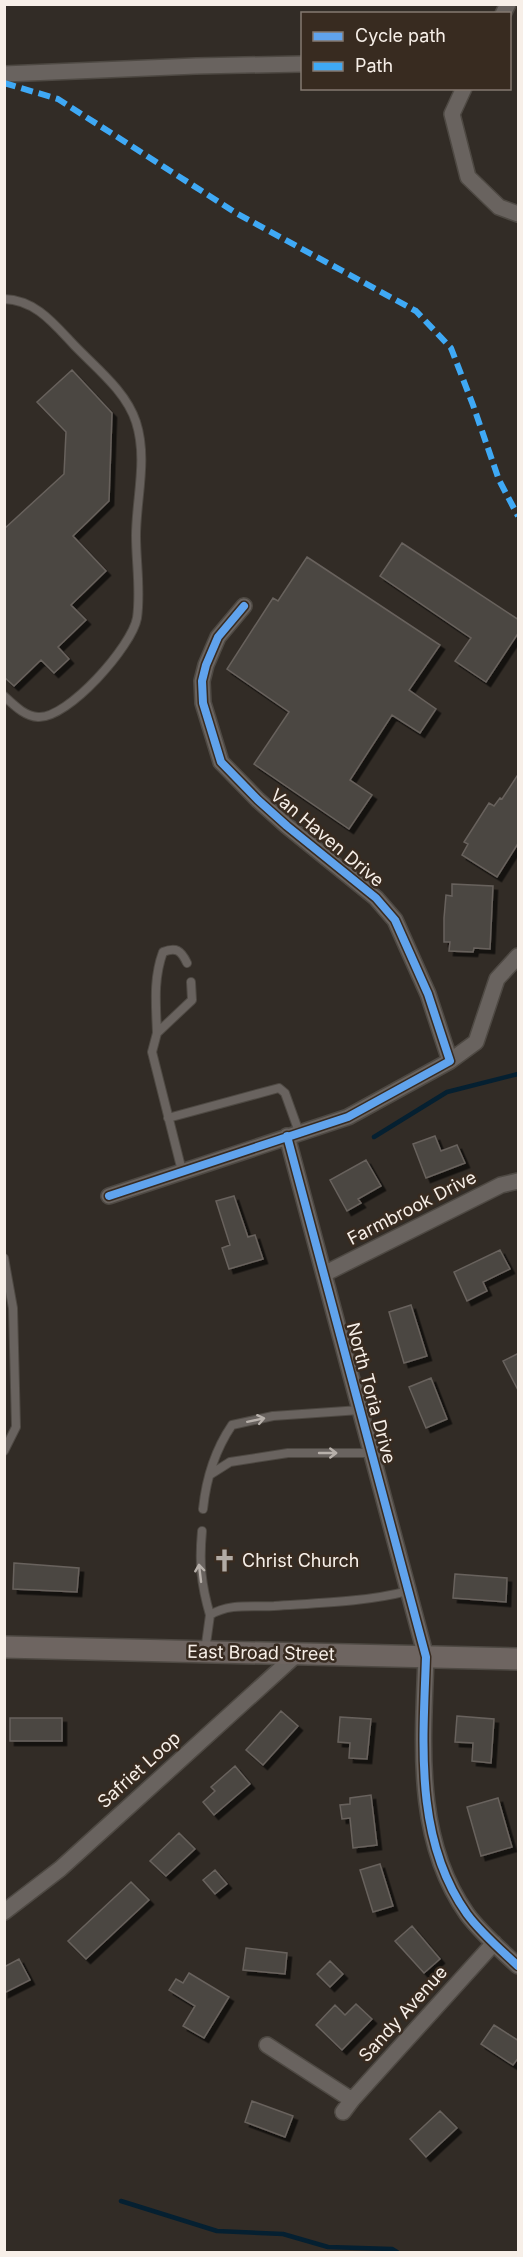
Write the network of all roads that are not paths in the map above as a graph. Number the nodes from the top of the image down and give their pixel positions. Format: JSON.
{"nodes":[{"id":1,"x":301,"y":64,"type":"edge"},
{"id":2,"x":4,"y":74,"type":"edge"},
{"id":3,"x":463,"y":90,"type":"edge"},
{"id":4,"x":519,"y":214,"type":"edge"},
{"id":5,"x":4,"y":299,"type":"edge"},
{"id":6,"x":244,"y":606,"type":"dead end"},
{"id":7,"x":4,"y":696,"type":"edge"},
{"id":8,"x":519,"y":956,"type":"edge"},
{"id":9,"x":187,"y":963,"type":"dead end"},
{"id":10,"x":191,"y":982,"type":"dead end"},
{"id":11,"x":158,"y":1033,"type":"junction"},
{"id":12,"x":450,"y":1061,"type":"junction"},
{"id":13,"x":168,"y":1118,"type":"junction"},
{"id":14,"x":293,"y":1134,"type":"junction"},
{"id":15,"x":182,"y":1171,"type":"junction"},
{"id":16,"x":519,"y":1181,"type":"edge"},
{"id":17,"x":109,"y":1196,"type":"dead end"},
{"id":18,"x":4,"y":1258,"type":"edge"},
{"id":19,"x":324,"y":1274,"type":"junction"},
{"id":20,"x":360,"y":1410,"type":"junction"},
{"id":21,"x":4,"y":1450,"type":"edge"},
{"id":22,"x":372,"y":1453,"type":"junction"},
{"id":23,"x":211,"y":1474,"type":"junction"},
{"id":24,"x":203,"y":1509,"type":"dead end"},
{"id":25,"x":202,"y":1531,"type":"dead end"},
{"id":26,"x":408,"y":1591,"type":"junction"},
{"id":27,"x":210,"y":1615,"type":"junction"},
{"id":28,"x":4,"y":1647,"type":"edge"},
{"id":29,"x":206,"y":1651,"type":"junction"},
{"id":30,"x":297,"y":1654,"type":"junction"},
{"id":31,"x":426,"y":1657,"type":"junction"},
{"id":32,"x":519,"y":1659,"type":"edge"},
{"id":33,"x":4,"y":1912,"type":"edge"},
{"id":34,"x":494,"y":1943,"type":"junction"},
{"id":35,"x":519,"y":1966,"type":"edge"},
{"id":36,"x":267,"y":2044,"type":"dead end"}],
"edges":[{"from":1,"to":2,"type":"street"},
{"from":3,"to":4,"type":"street"},
{"from":5,"to":7,"type":"lane"},
{"from":6,"to":12,"type":"street","name":"Van Haven Drive"},
{"from":8,"to":12,"type":"street"},
{"from":9,"to":11,"type":"lane"},
{"from":10,"to":11,"type":"lane"},
{"from":11,"to":13,"type":"lane"},
{"from":12,"to":14,"type":"street"},
{"from":13,"to":14,"type":"lane"},
{"from":13,"to":15,"type":"lane"},
{"from":14,"to":15,"type":"street"},
{"from":14,"to":19,"type":"street","name":"North Toria Drive"},
{"from":15,"to":17,"type":"street"},
{"from":16,"to":19,"type":"street","name":"Farmbrook Drive"},
{"from":18,"to":21,"type":"lane"},
{"from":19,"to":20,"type":"street","name":"North Toria Drive"},
{"from":20,"to":22,"type":"street","name":"North Toria Drive"},
{"from":23,"to":20,"type":"lane","one_way":true},
{"from":23,"to":22,"type":"lane","one_way":true},
{"from":22,"to":26,"type":"street","name":"North Toria Drive"},
{"from":23,"to":24,"type":"lane"},
{"from":27,"to":25,"type":"lane","one_way":true},
{"from":26,"to":27,"type":"lane"},
{"from":26,"to":31,"type":"street","name":"North Toria Drive"},
{"from":27,"to":29,"type":"lane"},
{"from":28,"to":29,"type":"main road","name":"East Broad Street"},
{"from":29,"to":30,"type":"main road","name":"East Broad Street"},
{"from":30,"to":31,"type":"main road","name":"East Broad Street"},
{"from":30,"to":33,"type":"street","name":"Safriet Loop"},
{"from":31,"to":32,"type":"main road","name":"East Broad Street"},
{"from":31,"to":34,"type":"street","name":"North Toria Drive"},
{"from":34,"to":35,"type":"street","name":"North Toria Drive"},
{"from":34,"to":36,"type":"street","name":"Sandy Avenue"}]}
